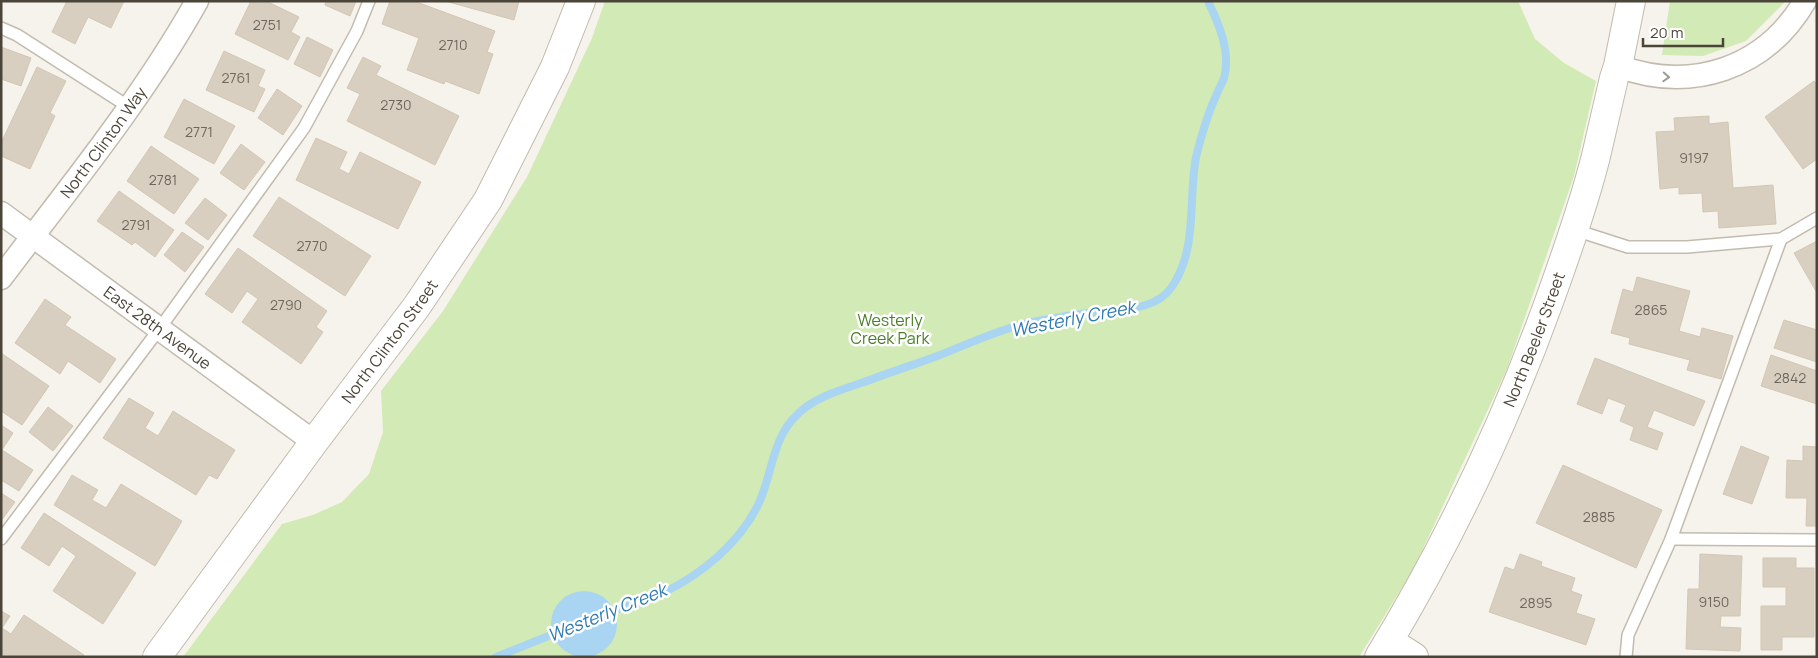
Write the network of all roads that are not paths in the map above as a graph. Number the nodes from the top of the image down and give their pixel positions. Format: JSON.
{"nodes":[{"id":1,"x":197,"y":1,"type":"edge"},
{"id":2,"x":369,"y":1,"type":"edge"},
{"id":3,"x":581,"y":1,"type":"edge"},
{"id":4,"x":1631,"y":1,"type":"edge"},
{"id":5,"x":1805,"y":1,"type":"edge"},
{"id":6,"x":1,"y":28,"type":"edge"},
{"id":7,"x":1618,"y":66,"type":"junction"},
{"id":8,"x":129,"y":107,"type":"junction"},
{"id":9,"x":1,"y":213,"type":"edge"},
{"id":10,"x":1817,"y":218,"type":"edge"},
{"id":11,"x":1574,"y":229,"type":"junction"},
{"id":12,"x":33,"y":235,"type":"junction"},
{"id":13,"x":1781,"y":239,"type":"junction"},
{"id":14,"x":1,"y":278,"type":"edge"},
{"id":15,"x":160,"y":328,"type":"junction"},
{"id":16,"x":314,"y":442,"type":"junction"},
{"id":17,"x":1,"y":539,"type":"edge"},
{"id":18,"x":1670,"y":539,"type":"junction"},
{"id":19,"x":1817,"y":540,"type":"edge"},
{"id":20,"x":1384,"y":649,"type":"edge"},
{"id":21,"x":157,"y":657,"type":"edge"},
{"id":22,"x":1414,"y":657,"type":"edge"},
{"id":23,"x":1626,"y":657,"type":"edge"}],
"edges":[{"from":1,"to":8,"type":"street","name":"North Clinton Way"},
{"from":2,"to":15,"type":"lane"},
{"from":3,"to":16,"type":"street","name":"North Clinton Street"},
{"from":4,"to":7,"type":"street","name":"North Beeler Street"},
{"from":7,"to":5,"type":"street","one_way":true},
{"from":6,"to":8,"type":"lane"},
{"from":7,"to":11,"type":"street","name":"North Beeler Street"},
{"from":8,"to":12,"type":"street","name":"North Clinton Way"},
{"from":9,"to":12,"type":"street","name":"East 28th Avenue"},
{"from":10,"to":13,"type":"lane"},
{"from":11,"to":13,"type":"lane"},
{"from":11,"to":20,"type":"street","name":"North Beeler Street"},
{"from":12,"to":14,"type":"street","name":"North Clinton Way"},
{"from":12,"to":15,"type":"street","name":"East 28th Avenue"},
{"from":13,"to":18,"type":"lane"},
{"from":15,"to":16,"type":"street","name":"East 28th Avenue"},
{"from":15,"to":17,"type":"lane"},
{"from":16,"to":21,"type":"street","name":"North Clinton Street"},
{"from":18,"to":19,"type":"lane"},
{"from":18,"to":23,"type":"lane"},
{"from":20,"to":22,"type":"street"}]}
